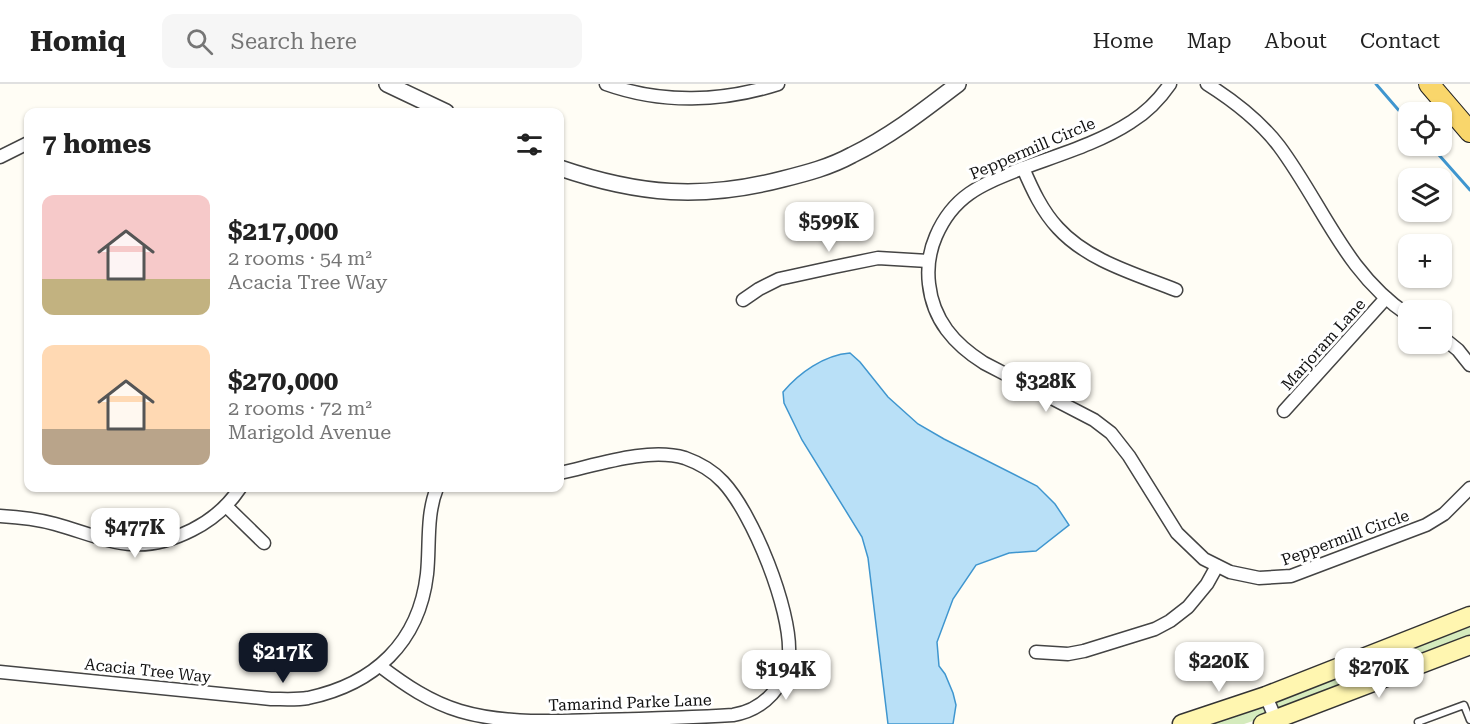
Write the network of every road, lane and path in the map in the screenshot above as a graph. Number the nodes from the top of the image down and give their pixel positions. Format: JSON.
{"nodes":[{"id":1,"x":387,"y":84,"type":"edge"},
{"id":2,"x":606,"y":84,"type":"edge"},
{"id":3,"x":778,"y":84,"type":"edge"},
{"id":4,"x":958,"y":84,"type":"edge"},
{"id":5,"x":1170,"y":84,"type":"edge"},
{"id":6,"x":1207,"y":84,"type":"edge"},
{"id":7,"x":1429,"y":84,"type":"edge"},
{"id":8,"x":438,"y":108,"type":"edge"},
{"id":9,"x":1470,"y":132,"type":"edge"},
{"id":10,"x":24,"y":145,"type":"edge"},
{"id":11,"x":0,"y":157,"type":"edge"},
{"id":12,"x":1023,"y":168,"type":"junction"},
{"id":13,"x":564,"y":169,"type":"edge"},
{"id":14,"x":928,"y":261,"type":"junction"},
{"id":15,"x":1176,"y":290,"type":"dead end"},
{"id":16,"x":1386,"y":298,"type":"junction"},
{"id":17,"x":743,"y":300,"type":"dead end"},
{"id":18,"x":1398,"y":307,"type":"edge"},
{"id":19,"x":1452,"y":345,"type":"edge"},
{"id":20,"x":1470,"y":365,"type":"edge"},
{"id":21,"x":1284,"y":411,"type":"dead end"},
{"id":22,"x":564,"y":472,"type":"edge"},
{"id":23,"x":1470,"y":488,"type":"edge"},
{"id":24,"x":237,"y":492,"type":"edge"},
{"id":25,"x":436,"y":492,"type":"edge"},
{"id":26,"x":226,"y":506,"type":"junction"},
{"id":27,"x":0,"y":516,"type":"edge"},
{"id":28,"x":264,"y":543,"type":"dead end"},
{"id":29,"x":1217,"y":566,"type":"junction"},
{"id":30,"x":1470,"y":616,"type":"edge"},
{"id":31,"x":1470,"y":645,"type":"edge"},
{"id":32,"x":1036,"y":652,"type":"dead end"},
{"id":33,"x":381,"y":666,"type":"junction"},
{"id":34,"x":0,"y":672,"type":"edge"},
{"id":35,"x":1266,"y":696,"type":"junction"},
{"id":36,"x":1470,"y":720,"type":"edge"},
{"id":37,"x":1273,"y":723,"type":"edge"},
{"id":38,"x":1182,"y":724,"type":"edge"},
{"id":39,"x":1419,"y":724,"type":"edge"}],
"edges":[{"from":1,"to":8,"type":"street"},
{"from":2,"to":3,"type":"street"},
{"from":4,"to":13,"type":"street"},
{"from":5,"to":12,"type":"street","name":"Peppermill Circle"},
{"from":6,"to":16,"type":"street"},
{"from":7,"to":9,"type":"main road"},
{"from":10,"to":11,"type":"street"},
{"from":12,"to":14,"type":"street","name":"Peppermill Circle"},
{"from":12,"to":15,"type":"street"},
{"from":14,"to":17,"type":"street"},
{"from":14,"to":29,"type":"street","name":"Peppermill Circle"},
{"from":16,"to":18,"type":"street"},
{"from":16,"to":21,"type":"street","name":"Marjoram Lane"},
{"from":19,"to":20,"type":"street"},
{"from":22,"to":33,"type":"street","name":"Tamarind Parke Lane"},
{"from":23,"to":29,"type":"street","name":"Peppermill Circle"},
{"from":24,"to":26,"type":"street"},
{"from":25,"to":33,"type":"street","name":"Acacia Tree Way"},
{"from":26,"to":27,"type":"street"},
{"from":26,"to":28,"type":"street"},
{"from":29,"to":32,"type":"street"},
{"from":30,"to":35,"type":"main road"},
{"from":31,"to":37,"type":"main road"},
{"from":33,"to":34,"type":"street","name":"Acacia Tree Way"},
{"from":35,"to":37,"type":"street"},
{"from":35,"to":38,"type":"main road"},
{"from":36,"to":39,"type":"lane"}]}
